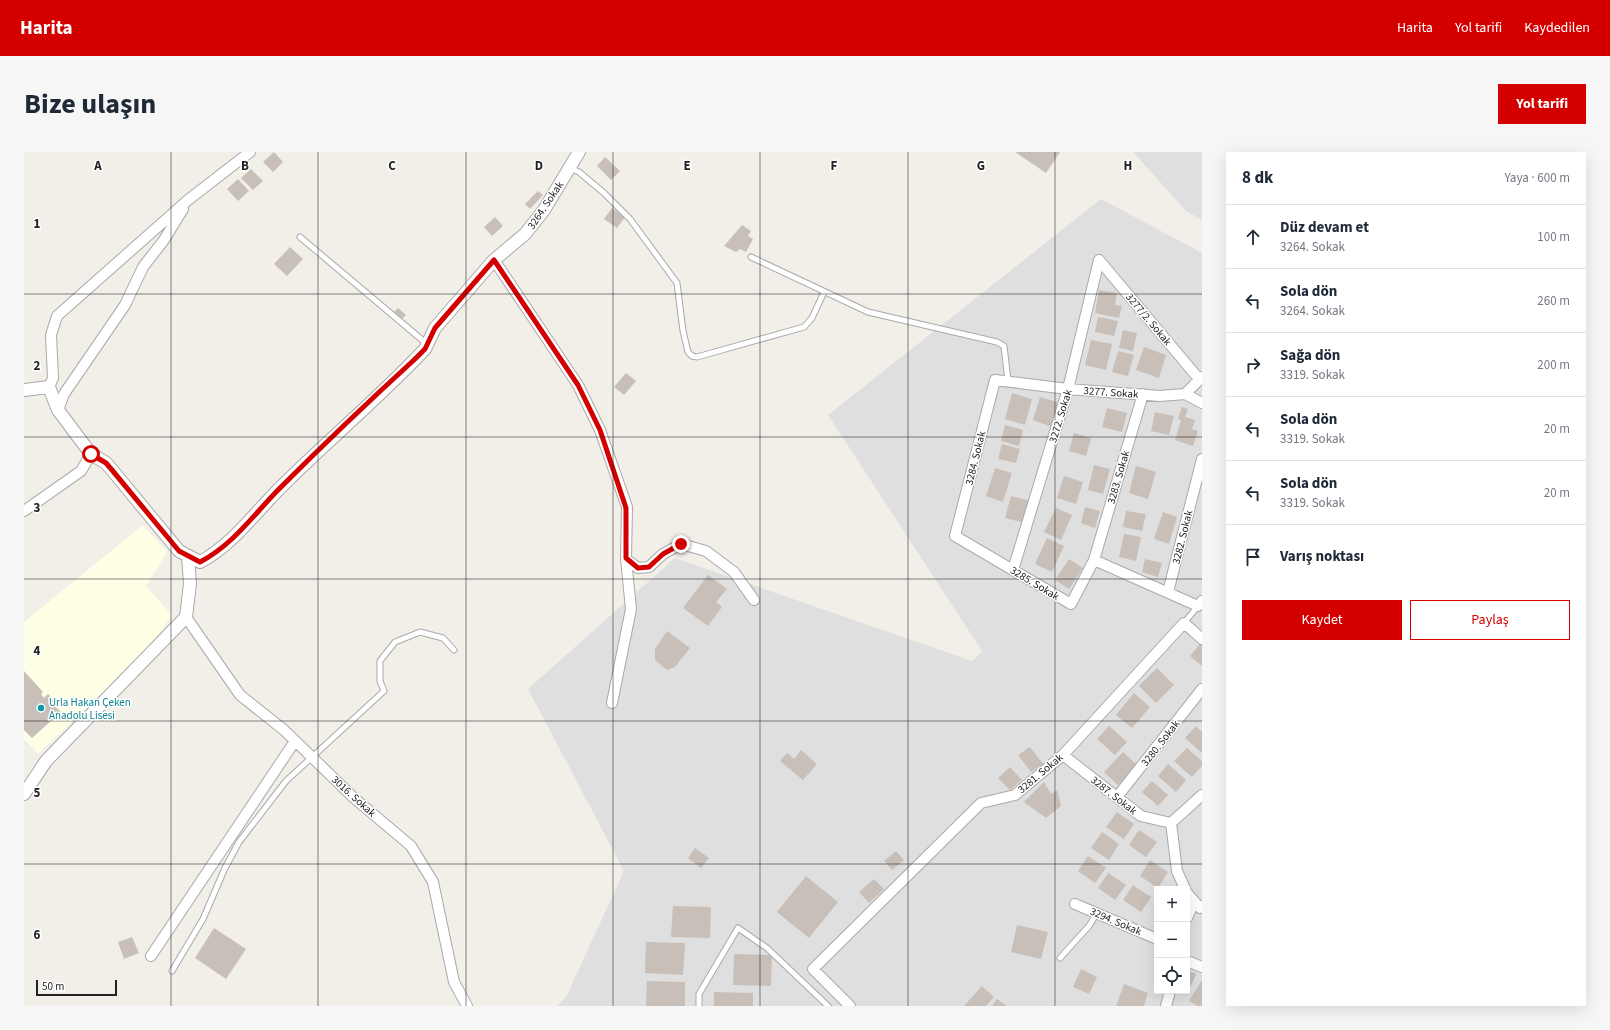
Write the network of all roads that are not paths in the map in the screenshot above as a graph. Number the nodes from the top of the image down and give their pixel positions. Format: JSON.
{"nodes":[{"id":1,"x":250,"y":152,"type":"edge"},
{"id":2,"x":578,"y":152,"type":"edge"},
{"id":3,"x":569,"y":168,"type":"junction"},
{"id":4,"x":188,"y":200,"type":"junction"},
{"id":5,"x":300,"y":237,"type":"dead end"},
{"id":6,"x":751,"y":258,"type":"dead end"},
{"id":7,"x":494,"y":260,"type":"junction"},
{"id":8,"x":1099,"y":260,"type":"joint"},
{"id":9,"x":824,"y":292,"type":"junction"},
{"id":10,"x":427,"y":344,"type":"junction"},
{"id":11,"x":1201,"y":378,"type":"edge"},
{"id":12,"x":995,"y":380,"type":"joint"},
{"id":13,"x":1008,"y":381,"type":"junction"},
{"id":14,"x":49,"y":387,"type":"junction"},
{"id":15,"x":1068,"y":389,"type":"junction"},
{"id":16,"x":24,"y":390,"type":"edge"},
{"id":17,"x":1143,"y":394,"type":"junction"},
{"id":18,"x":1185,"y":394,"type":"junction"},
{"id":19,"x":1202,"y":403,"type":"edge"},
{"id":20,"x":58,"y":410,"type":"junction"},
{"id":21,"x":91,"y":454,"type":"junction"},
{"id":22,"x":1202,"y":459,"type":"edge"},
{"id":23,"x":24,"y":511,"type":"edge"},
{"id":24,"x":956,"y":536,"type":"joint"},
{"id":25,"x":188,"y":556,"type":"junction"},
{"id":26,"x":626,"y":558,"type":"junction"},
{"id":27,"x":1094,"y":560,"type":"junction"},
{"id":28,"x":1013,"y":570,"type":"junction"},
{"id":29,"x":1168,"y":592,"type":"junction"},
{"id":30,"x":754,"y":600,"type":"dead end"},
{"id":31,"x":1200,"y":603,"type":"edge"},
{"id":32,"x":186,"y":617,"type":"junction"},
{"id":33,"x":1184,"y":623,"type":"junction"},
{"id":34,"x":1202,"y":638,"type":"edge"},
{"id":35,"x":454,"y":650,"type":"dead end"},
{"id":36,"x":1202,"y":689,"type":"edge"},
{"id":37,"x":612,"y":703,"type":"dead end"},
{"id":38,"x":295,"y":741,"type":"junction"},
{"id":39,"x":1062,"y":755,"type":"junction"},
{"id":40,"x":311,"y":756,"type":"junction"},
{"id":41,"x":24,"y":794,"type":"edge"},
{"id":42,"x":1202,"y":796,"type":"edge"},
{"id":43,"x":1117,"y":798,"type":"junction"},
{"id":44,"x":1171,"y":823,"type":"junction"},
{"id":45,"x":1184,"y":886,"type":"edge"},
{"id":46,"x":1190,"y":896,"type":"edge"},
{"id":47,"x":1075,"y":904,"type":"dead end"},
{"id":48,"x":1198,"y":904,"type":"edge"},
{"id":49,"x":1097,"y":913,"type":"junction"},
{"id":50,"x":1190,"y":914,"type":"edge"},
{"id":51,"x":1154,"y":938,"type":"edge"},
{"id":52,"x":151,"y":956,"type":"dead end"},
{"id":53,"x":1060,"y":958,"type":"dead end"},
{"id":54,"x":1190,"y":962,"type":"edge"},
{"id":55,"x":1202,"y":967,"type":"edge"},
{"id":56,"x":172,"y":971,"type":"dead end"},
{"id":57,"x":1169,"y":994,"type":"edge"},
{"id":58,"x":467,"y":1006,"type":"edge"},
{"id":59,"x":699,"y":1006,"type":"edge"},
{"id":60,"x":828,"y":1006,"type":"edge"},
{"id":61,"x":850,"y":1006,"type":"edge"},
{"id":62,"x":1166,"y":1006,"type":"edge"}],
"edges":[{"from":1,"to":4,"type":"street"},
{"from":2,"to":3,"type":"street","name":"3264. Sokak"},
{"from":3,"to":7,"type":"street","name":"3264. Sokak"},
{"from":3,"to":9,"type":"lane"},
{"from":4,"to":14,"type":"street"},
{"from":4,"to":20,"type":"street"},
{"from":5,"to":10,"type":"lane"},
{"from":6,"to":9,"type":"lane"},
{"from":7,"to":10,"type":"street","name":"3264. Sokak"},
{"from":7,"to":26,"type":"street"},
{"from":8,"to":11,"type":"street","name":"3277/2. Sokak"},
{"from":8,"to":15,"type":"street","name":"3272. Sokak"},
{"from":9,"to":13,"type":"lane"},
{"from":10,"to":25,"type":"street","name":"3264. Sokak"},
{"from":11,"to":18,"type":"street"},
{"from":12,"to":13,"type":"street","name":"3277. Sokak"},
{"from":12,"to":24,"type":"street","name":"3284. Sokak"},
{"from":13,"to":15,"type":"street","name":"3277. Sokak"},
{"from":14,"to":16,"type":"street"},
{"from":14,"to":20,"type":"street"},
{"from":15,"to":17,"type":"street","name":"3277. Sokak"},
{"from":15,"to":28,"type":"street","name":"3272. Sokak"},
{"from":17,"to":18,"type":"street","name":"3277. Sokak"},
{"from":17,"to":27,"type":"street","name":"3283. Sokak"},
{"from":18,"to":19,"type":"street"},
{"from":20,"to":21,"type":"street"},
{"from":21,"to":23,"type":"street"},
{"from":21,"to":25,"type":"street"},
{"from":22,"to":29,"type":"street","name":"3282. Sokak"},
{"from":24,"to":28,"type":"street","name":"3285. Sokak"},
{"from":25,"to":32,"type":"street"},
{"from":26,"to":30,"type":"street"},
{"from":26,"to":37,"type":"street"},
{"from":27,"to":28,"type":"street","name":"3285. Sokak"},
{"from":27,"to":29,"type":"street"},
{"from":29,"to":31,"type":"street"},
{"from":31,"to":33,"type":"lane"},
{"from":32,"to":38,"type":"street","name":"3016. Sokak"},
{"from":32,"to":41,"type":"street"},
{"from":33,"to":34,"type":"street"},
{"from":33,"to":39,"type":"street","name":"3281. Sokak"},
{"from":35,"to":40,"type":"lane"},
{"from":36,"to":43,"type":"street","name":"3280. Sokak"},
{"from":38,"to":40,"type":"street","name":"3016. Sokak"},
{"from":38,"to":52,"type":"street"},
{"from":39,"to":43,"type":"street","name":"3287. Sokak"},
{"from":39,"to":61,"type":"street","name":"3281. Sokak"},
{"from":40,"to":56,"type":"lane"},
{"from":40,"to":58,"type":"street","name":"3016. Sokak"},
{"from":42,"to":44,"type":"street"},
{"from":43,"to":44,"type":"street","name":"3287. Sokak"},
{"from":44,"to":45,"type":"street"},
{"from":46,"to":48,"type":"street"},
{"from":47,"to":49,"type":"street","name":"3294. Sokak"},
{"from":48,"to":50,"type":"street"},
{"from":49,"to":51,"type":"street","name":"3294. Sokak"},
{"from":49,"to":53,"type":"lane"},
{"from":54,"to":55,"type":"street"},
{"from":57,"to":62,"type":"street"},
{"from":59,"to":60,"type":"lane"}]}
